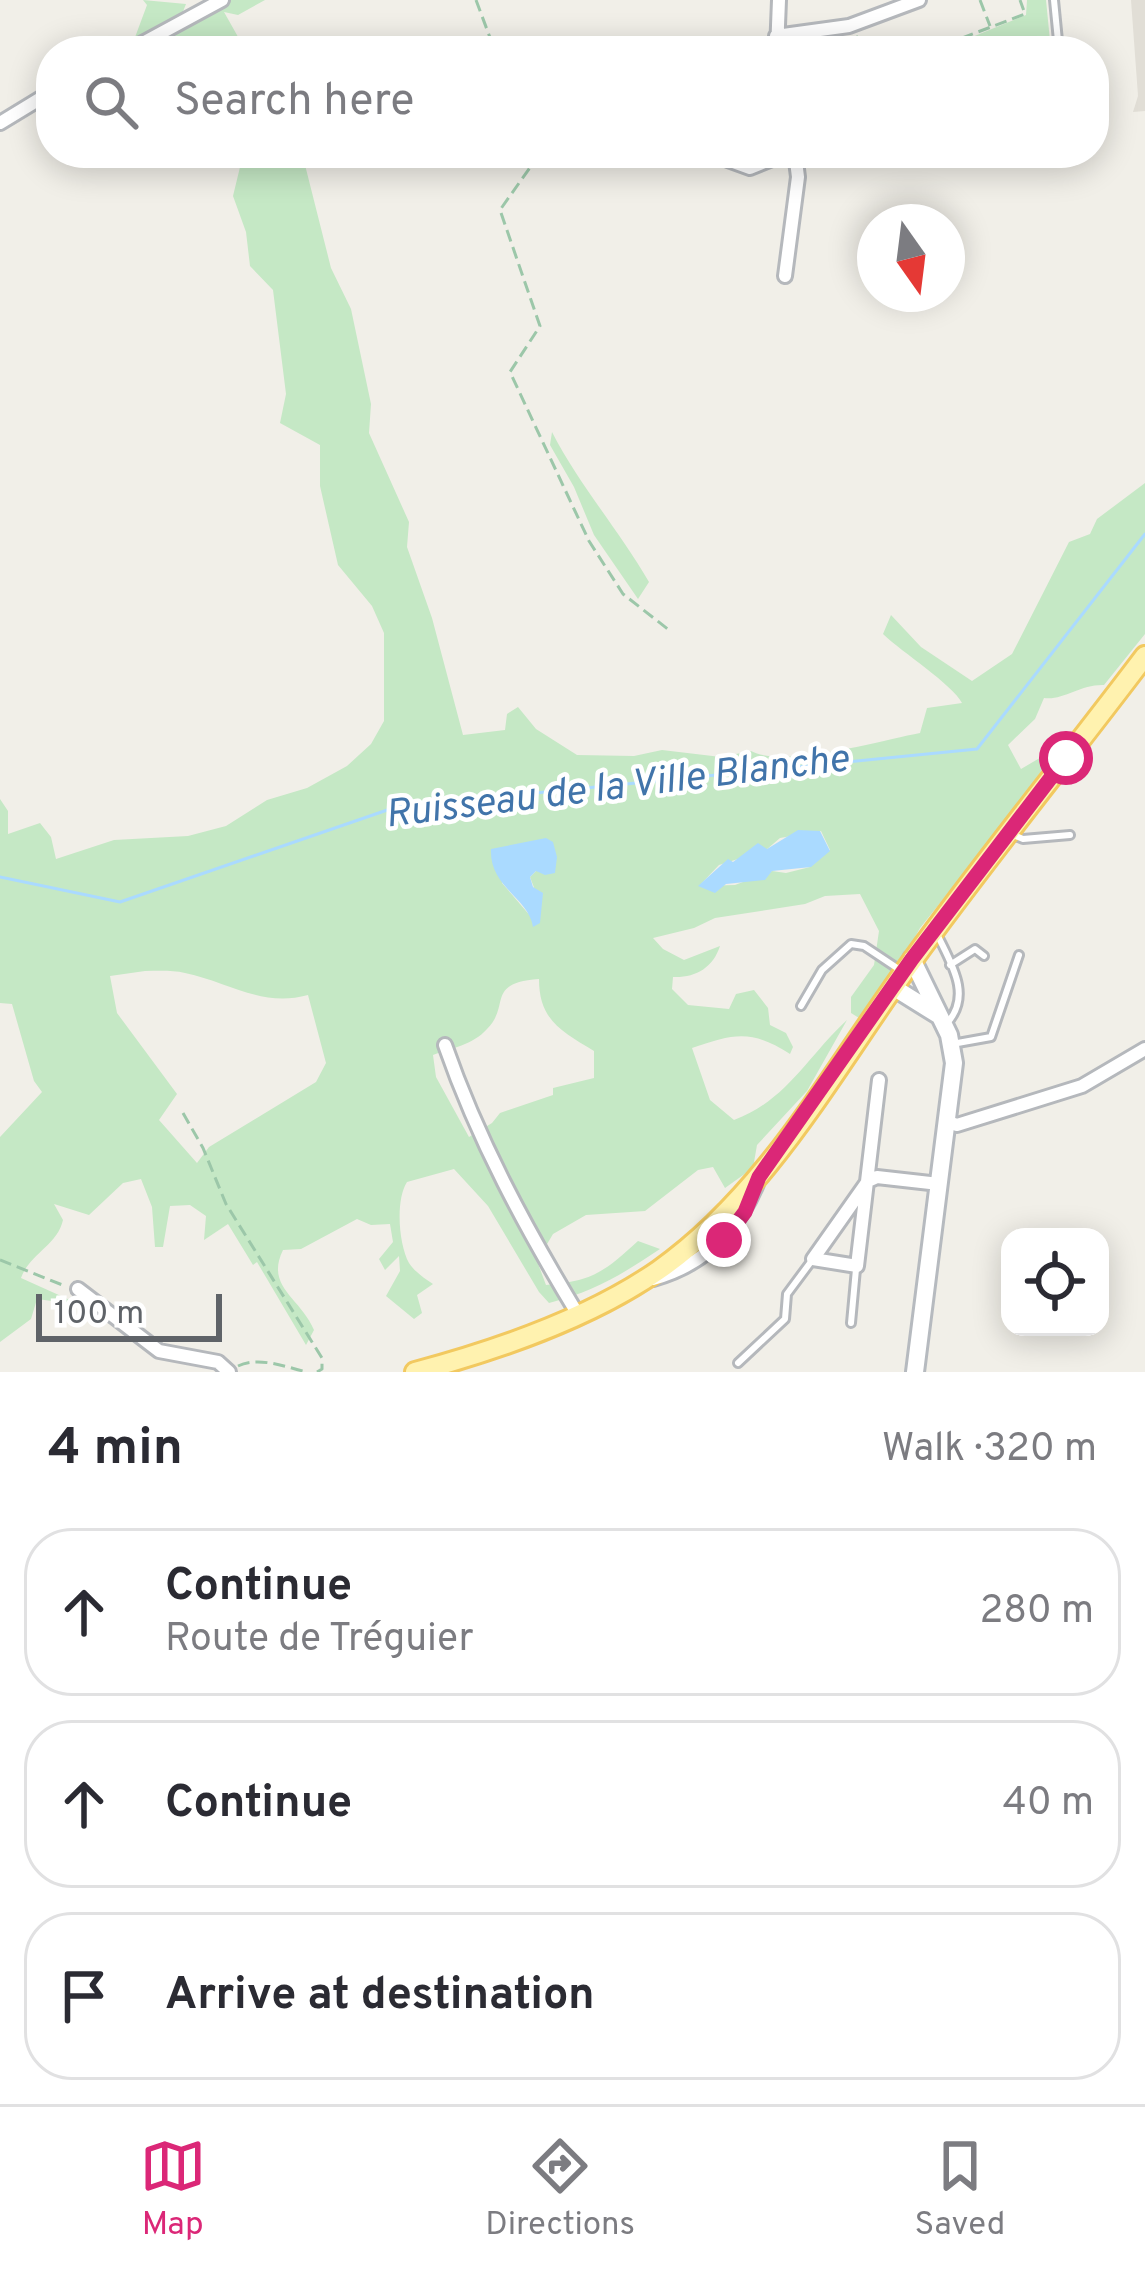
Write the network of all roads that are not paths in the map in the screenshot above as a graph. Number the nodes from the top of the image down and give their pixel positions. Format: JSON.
{"nodes":[{"id":1,"x":222,"y":0,"type":"edge"},
{"id":2,"x":779,"y":0,"type":"edge"},
{"id":3,"x":919,"y":0,"type":"edge"},
{"id":4,"x":1054,"y":0,"type":"edge"},
{"id":5,"x":156,"y":36,"type":"edge"},
{"id":6,"x":777,"y":36,"type":"edge"},
{"id":7,"x":809,"y":36,"type":"edge"},
{"id":8,"x":1058,"y":36,"type":"edge"},
{"id":9,"x":36,"y":101,"type":"edge"},
{"id":10,"x":0,"y":123,"type":"edge"},
{"id":11,"x":795,"y":168,"type":"edge"},
{"id":12,"x":785,"y":275,"type":"dead end"},
{"id":13,"x":1145,"y":656,"type":"edge"},
{"id":14,"x":1007,"y":832,"type":"junction"},
{"id":15,"x":1070,"y":835,"type":"dead end"},
{"id":16,"x":935,"y":930,"type":"junction"},
{"id":17,"x":1019,"y":955,"type":"dead end"},
{"id":18,"x":984,"y":956,"type":"dead end"},
{"id":19,"x":950,"y":964,"type":"junction"},
{"id":20,"x":903,"y":973,"type":"junction"},
{"id":21,"x":802,"y":1006,"type":"dead end"},
{"id":22,"x":945,"y":1028,"type":"junction"},
{"id":23,"x":445,"y":1045,"type":"dead end"},
{"id":24,"x":1145,"y":1049,"type":"edge"},
{"id":25,"x":879,"y":1080,"type":"dead end"},
{"id":26,"x":948,"y":1122,"type":"junction"},
{"id":27,"x":868,"y":1181,"type":"junction"},
{"id":28,"x":939,"y":1184,"type":"junction"},
{"id":29,"x":813,"y":1259,"type":"junction"},
{"id":30,"x":856,"y":1266,"type":"junction"},
{"id":31,"x":78,"y":1289,"type":"road end"},
{"id":32,"x":577,"y":1313,"type":"junction"},
{"id":33,"x":851,"y":1323,"type":"dead end"},
{"id":34,"x":738,"y":1364,"type":"dead end"},
{"id":35,"x":231,"y":1372,"type":"edge"},
{"id":36,"x":415,"y":1372,"type":"edge"},
{"id":37,"x":915,"y":1372,"type":"edge"}],
"edges":[{"from":1,"to":5,"type":"street"},
{"from":2,"to":6,"type":"street"},
{"from":3,"to":7,"type":"street"},
{"from":4,"to":8,"type":"lane"},
{"from":9,"to":10,"type":"street"},
{"from":11,"to":12,"type":"street"},
{"from":13,"to":14,"type":"main road"},
{"from":14,"to":15,"type":"lane"},
{"from":14,"to":16,"type":"main road"},
{"from":16,"to":19,"type":"lane"},
{"from":16,"to":20,"type":"main road"},
{"from":17,"to":22,"type":"lane"},
{"from":18,"to":19,"type":"lane"},
{"from":19,"to":22,"type":"lane"},
{"from":20,"to":21,"type":"lane"},
{"from":20,"to":22,"type":"street"},
{"from":20,"to":22,"type":"street"},
{"from":20,"to":32,"type":"main road"},
{"from":22,"to":26,"type":"street"},
{"from":23,"to":32,"type":"street"},
{"from":24,"to":26,"type":"street"},
{"from":25,"to":27,"type":"street"},
{"from":26,"to":28,"type":"street"},
{"from":27,"to":28,"type":"street"},
{"from":27,"to":29,"type":"street"},
{"from":27,"to":30,"type":"street"},
{"from":28,"to":37,"type":"street"},
{"from":29,"to":30,"type":"street"},
{"from":29,"to":34,"type":"lane"},
{"from":30,"to":33,"type":"lane"},
{"from":31,"to":35,"type":"street"},
{"from":32,"to":36,"type":"main road"}]}
